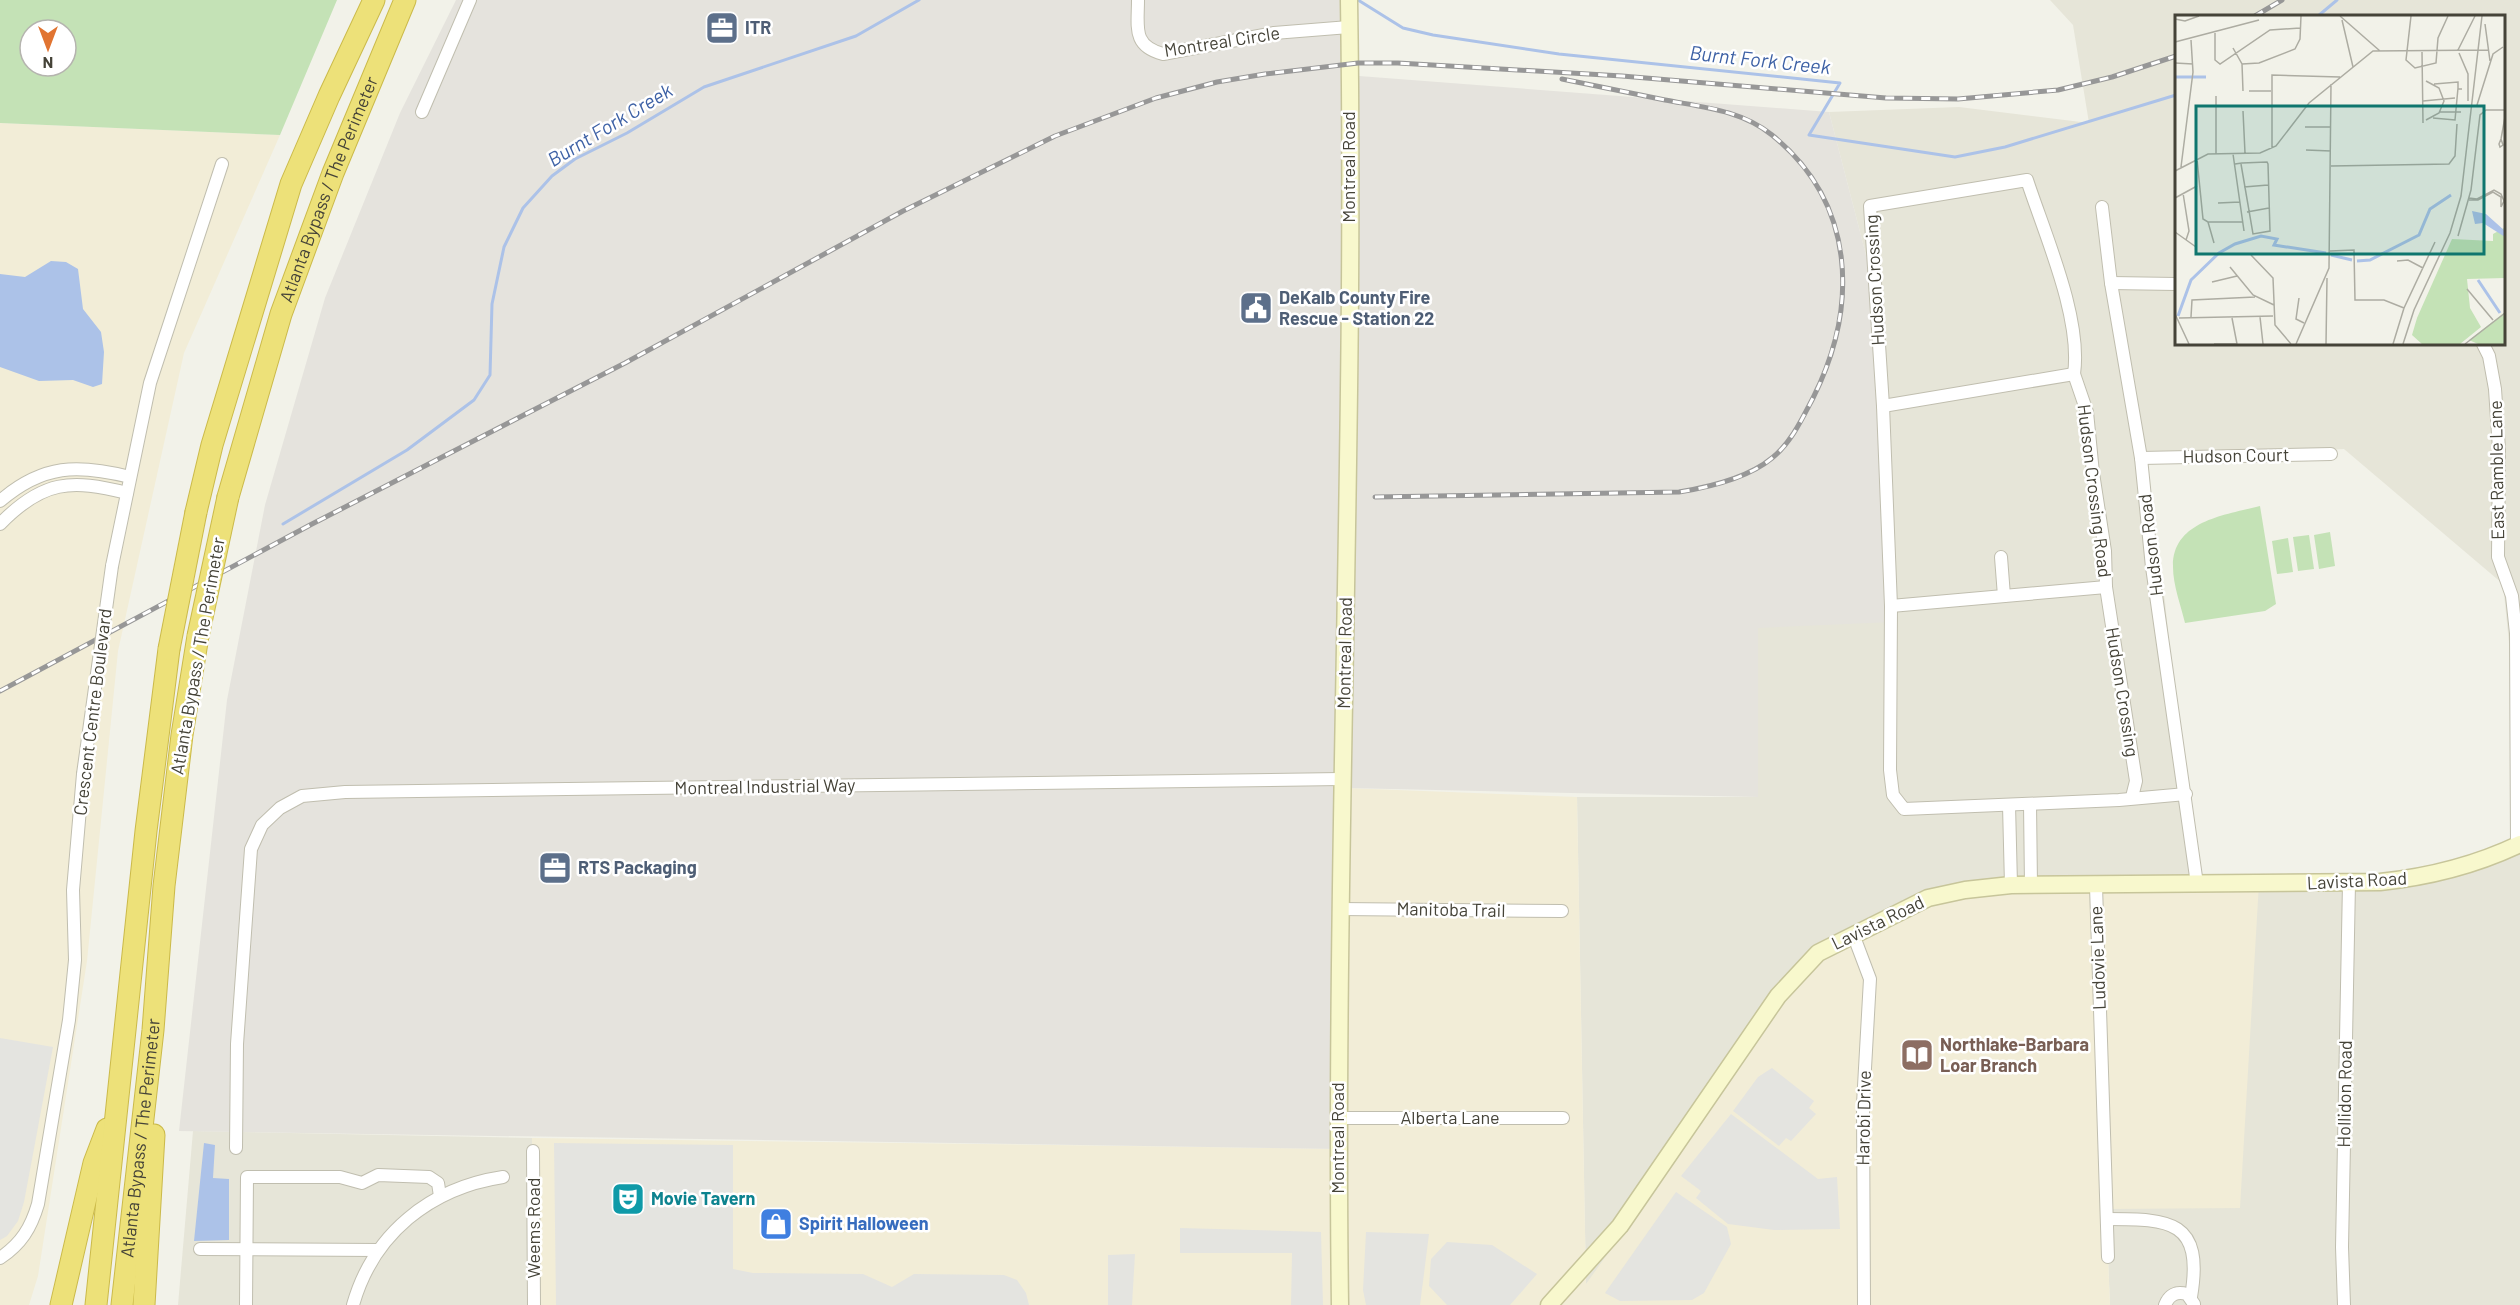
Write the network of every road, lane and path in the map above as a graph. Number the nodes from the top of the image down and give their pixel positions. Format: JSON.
{"nodes":[{"id":1,"x":374,"y":0,"type":"edge"},
{"id":2,"x":405,"y":0,"type":"edge"},
{"id":3,"x":470,"y":0,"type":"edge"},
{"id":4,"x":1138,"y":0,"type":"edge"},
{"id":5,"x":1349,"y":2,"type":"edge"},
{"id":6,"x":1349,"y":27,"type":"junction"},
{"id":7,"x":422,"y":112,"type":"dead end"},
{"id":8,"x":222,"y":164,"type":"dead end"},
{"id":9,"x":2102,"y":207,"type":"dead end"},
{"id":10,"x":2111,"y":283,"type":"junction"},
{"id":11,"x":2175,"y":284,"type":"edge"},
{"id":12,"x":2484,"y":345,"type":"edge"},
{"id":13,"x":2074,"y":374,"type":"junction"},
{"id":14,"x":1883,"y":406,"type":"junction"},
{"id":15,"x":2331,"y":454,"type":"dead end"},
{"id":16,"x":2141,"y":458,"type":"junction"},
{"id":17,"x":130,"y":477,"type":"junction"},
{"id":18,"x":128,"y":493,"type":"junction"},
{"id":19,"x":0,"y":501,"type":"edge"},
{"id":20,"x":0,"y":524,"type":"edge"},
{"id":21,"x":2001,"y":557,"type":"dead end"},
{"id":22,"x":2106,"y":587,"type":"junction"},
{"id":23,"x":2516,"y":594,"type":"edge"},
{"id":24,"x":2004,"y":596,"type":"junction"},
{"id":25,"x":1891,"y":606,"type":"junction"},
{"id":26,"x":1341,"y":779,"type":"junction"},
{"id":27,"x":2186,"y":794,"type":"junction"},
{"id":28,"x":2132,"y":797,"type":"junction"},
{"id":29,"x":2030,"y":804,"type":"junction"},
{"id":30,"x":2009,"y":805,"type":"junction"},
{"id":31,"x":2518,"y":845,"type":"edge"},
{"id":32,"x":2349,"y":883,"type":"junction"},
{"id":33,"x":2197,"y":884,"type":"junction"},
{"id":34,"x":2011,"y":885,"type":"junction"},
{"id":35,"x":2031,"y":886,"type":"junction"},
{"id":36,"x":2096,"y":886,"type":"junction"},
{"id":37,"x":1339,"y":909,"type":"junction"},
{"id":38,"x":1562,"y":911,"type":"dead end"},
{"id":39,"x":1853,"y":934,"type":"junction"},
{"id":40,"x":153,"y":1030,"type":"junction"},
{"id":41,"x":118,"y":1100,"type":"junction"},
{"id":42,"x":1338,"y":1118,"type":"junction"},
{"id":43,"x":1563,"y":1118,"type":"dead end"},
{"id":44,"x":236,"y":1148,"type":"dead end"},
{"id":45,"x":533,"y":1151,"type":"dead end"},
{"id":46,"x":503,"y":1177,"type":"dead end"},
{"id":47,"x":440,"y":1196,"type":"junction"},
{"id":48,"x":2107,"y":1219,"type":"junction"},
{"id":49,"x":246,"y":1248,"type":"junction"},
{"id":50,"x":200,"y":1249,"type":"dead end"},
{"id":51,"x":378,"y":1250,"type":"junction"},
{"id":52,"x":2108,"y":1257,"type":"dead end"},
{"id":53,"x":0,"y":1258,"type":"edge"},
{"id":54,"x":2193,"y":1301,"type":"edge"},
{"id":55,"x":61,"y":1305,"type":"edge"},
{"id":56,"x":96,"y":1305,"type":"edge"},
{"id":57,"x":122,"y":1305,"type":"edge"},
{"id":58,"x":144,"y":1305,"type":"edge"},
{"id":59,"x":246,"y":1305,"type":"edge"},
{"id":60,"x":353,"y":1305,"type":"edge"},
{"id":61,"x":534,"y":1305,"type":"edge"},
{"id":62,"x":1340,"y":1305,"type":"edge"},
{"id":63,"x":1549,"y":1305,"type":"edge"},
{"id":64,"x":1864,"y":1305,"type":"edge"},
{"id":65,"x":2165,"y":1305,"type":"edge"},
{"id":66,"x":2344,"y":1305,"type":"edge"}],
"edges":[{"from":1,"to":41,"type":"highway","name":"Atlanta Bypass / The Perimeter","bridge":true},
{"from":2,"to":40,"type":"highway","name":"Atlanta Bypass / The Perimeter","bridge":true},
{"from":3,"to":7,"type":"street"},
{"from":4,"to":6,"type":"street","name":"Montreal Circle"},
{"from":5,"to":6,"type":"street","name":"Montreal Road"},
{"from":6,"to":26,"type":"street","name":"Montreal Road"},
{"from":8,"to":17,"type":"street","name":"Crescent Centre Boulevard"},
{"from":9,"to":10,"type":"street","name":"Hudson Road"},
{"from":10,"to":11,"type":"street"},
{"from":10,"to":16,"type":"street","name":"Hudson Road"},
{"from":12,"to":23,"type":"street","name":"East Ramble Lane"},
{"from":13,"to":14,"type":"street"},
{"from":13,"to":14,"type":"street","name":"Hudson Crossing"},
{"from":13,"to":22,"type":"street","name":"Hudson Crossing Road"},
{"from":14,"to":25,"type":"street","name":"Hudson Crossing"},
{"from":15,"to":16,"type":"street","name":"Hudson Court"},
{"from":16,"to":27,"type":"street","name":"Hudson Road"},
{"from":17,"to":18,"type":"street","name":"Crescent Centre Boulevard"},
{"from":17,"to":19,"type":"street"},
{"from":18,"to":20,"type":"street"},
{"from":18,"to":53,"type":"street","name":"Crescent Centre Boulevard","bridge":true},
{"from":21,"to":24,"type":"street"},
{"from":22,"to":24,"type":"street"},
{"from":22,"to":28,"type":"street","name":"Hudson Crossing"},
{"from":23,"to":31,"type":"street","name":"East Ramble Lane"},
{"from":24,"to":25,"type":"street"},
{"from":25,"to":30,"type":"street","name":"Hudson Crossing"},
{"from":26,"to":37,"type":"street","name":"Montreal Road"},
{"from":26,"to":44,"type":"street","name":"Montreal Industrial Way"},
{"from":27,"to":28,"type":"street","name":"Hudson Crossing"},
{"from":27,"to":33,"type":"street","name":"Hudson Road"},
{"from":28,"to":29,"type":"street","name":"Hudson Crossing"},
{"from":29,"to":30,"type":"street","name":"Hudson Crossing"},
{"from":29,"to":35,"type":"street"},
{"from":30,"to":34,"type":"street"},
{"from":31,"to":32,"type":"street","name":"Lavista Road"},
{"from":32,"to":33,"type":"street","name":"Lavista Road"},
{"from":32,"to":66,"type":"street","name":"Hollidon Road"},
{"from":33,"to":36,"type":"street","name":"Lavista Road"},
{"from":34,"to":35,"type":"street","name":"Lavista Road"},
{"from":34,"to":39,"type":"street","name":"Lavista Road"},
{"from":35,"to":36,"type":"street","name":"Lavista Road"},
{"from":36,"to":48,"type":"street","name":"Ludovie Lane"},
{"from":37,"to":38,"type":"street","name":"Manitoba Trail"},
{"from":37,"to":42,"type":"street","name":"Montreal Road"},
{"from":39,"to":63,"type":"street","name":"Lavista Road"},
{"from":39,"to":64,"type":"street","name":"Harobi Drive"},
{"from":40,"to":57,"type":"highway","name":"Atlanta Bypass / The Perimeter"},
{"from":40,"to":58,"type":"highway"},
{"from":41,"to":55,"type":"highway"},
{"from":41,"to":56,"type":"highway","name":"Atlanta Bypass / The Perimeter"},
{"from":42,"to":43,"type":"street","name":"Alberta Lane"},
{"from":42,"to":62,"type":"street","name":"Montreal Road"},
{"from":45,"to":61,"type":"street","name":"Weems Road"},
{"from":46,"to":47,"type":"street"},
{"from":47,"to":49,"type":"street"},
{"from":47,"to":51,"type":"street"},
{"from":48,"to":52,"type":"street","name":"Ludovie Lane"},
{"from":48,"to":54,"type":"street"},
{"from":49,"to":50,"type":"street"},
{"from":49,"to":51,"type":"street"},
{"from":49,"to":59,"type":"street"},
{"from":51,"to":60,"type":"street"},
{"from":54,"to":65,"type":"street"}]}
